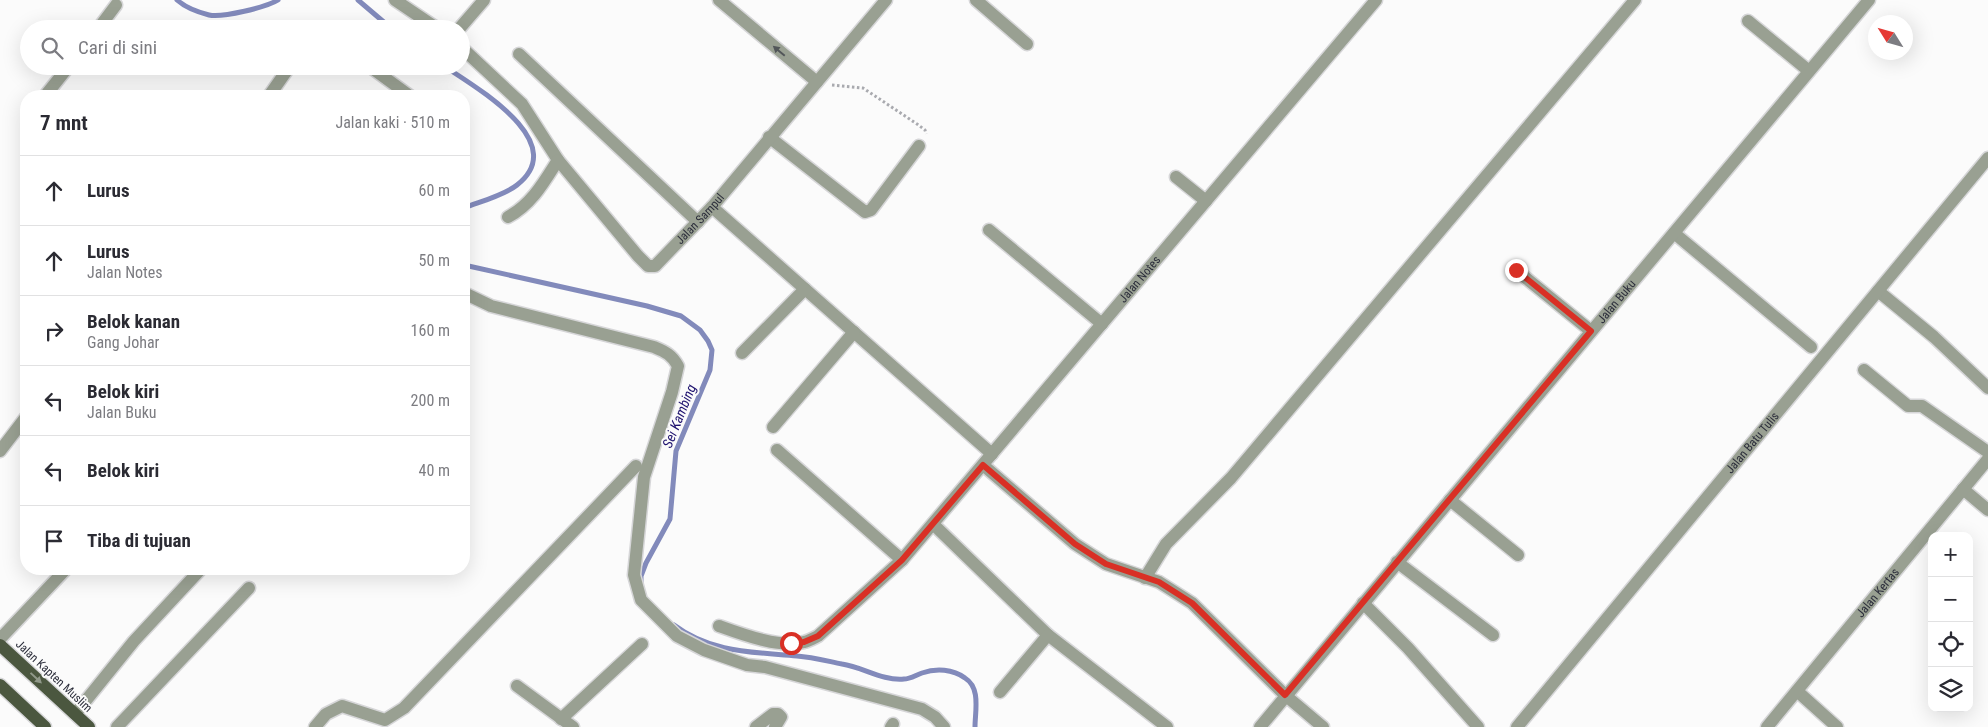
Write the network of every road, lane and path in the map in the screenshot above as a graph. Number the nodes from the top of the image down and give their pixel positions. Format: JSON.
{"nodes":[{"id":1,"x":395,"y":0,"type":"edge"},
{"id":2,"x":484,"y":0,"type":"edge"},
{"id":3,"x":719,"y":0,"type":"edge"},
{"id":4,"x":886,"y":0,"type":"edge"},
{"id":5,"x":976,"y":0,"type":"edge"},
{"id":6,"x":1376,"y":0,"type":"edge"},
{"id":7,"x":1635,"y":0,"type":"edge"},
{"id":8,"x":1869,"y":0,"type":"edge"},
{"id":9,"x":116,"y":6,"type":"dead end"},
{"id":10,"x":105,"y":20,"type":"edge"},
{"id":11,"x":425,"y":20,"type":"edge"},
{"id":12,"x":467,"y":20,"type":"edge"},
{"id":13,"x":1748,"y":21,"type":"dead end"},
{"id":14,"x":1027,"y":44,"type":"dead end"},
{"id":15,"x":519,"y":54,"type":"dead end"},
{"id":16,"x":470,"y":55,"type":"edge"},
{"id":17,"x":1809,"y":71,"type":"junction"},
{"id":18,"x":62,"y":75,"type":"edge"},
{"id":19,"x":284,"y":75,"type":"edge"},
{"id":20,"x":381,"y":75,"type":"edge"},
{"id":21,"x":817,"y":82,"type":"junction"},
{"id":22,"x":50,"y":90,"type":"edge"},
{"id":23,"x":273,"y":90,"type":"edge"},
{"id":24,"x":402,"y":90,"type":"edge"},
{"id":25,"x":768,"y":137,"type":"junction"},
{"id":26,"x":919,"y":146,"type":"joint"},
{"id":27,"x":1988,"y":158,"type":"edge"},
{"id":28,"x":558,"y":160,"type":"junction"},
{"id":29,"x":1176,"y":177,"type":"dead end"},
{"id":30,"x":1206,"y":201,"type":"junction"},
{"id":31,"x":712,"y":207,"type":"junction"},
{"id":32,"x":508,"y":217,"type":"dead end"},
{"id":33,"x":698,"y":222,"type":"junction"},
{"id":34,"x":989,"y":230,"type":"dead end"},
{"id":35,"x":1674,"y":233,"type":"junction"},
{"id":36,"x":1516,"y":270,"type":"dead end"},
{"id":37,"x":805,"y":289,"type":"junction"},
{"id":38,"x":1878,"y":291,"type":"junction"},
{"id":39,"x":470,"y":297,"type":"edge"},
{"id":40,"x":1102,"y":324,"type":"junction"},
{"id":41,"x":1591,"y":331,"type":"junction"},
{"id":42,"x":854,"y":332,"type":"junction"},
{"id":43,"x":1811,"y":347,"type":"dead end"},
{"id":44,"x":742,"y":353,"type":"dead end"},
{"id":45,"x":1864,"y":370,"type":"dead end"},
{"id":46,"x":1988,"y":388,"type":"edge"},
{"id":47,"x":20,"y":425,"type":"edge"},
{"id":48,"x":773,"y":427,"type":"dead end"},
{"id":49,"x":778,"y":450,"type":"dead end"},
{"id":50,"x":0,"y":451,"type":"edge"},
{"id":51,"x":1988,"y":452,"type":"edge"},
{"id":52,"x":992,"y":454,"type":"junction"},
{"id":53,"x":1988,"y":459,"type":"edge"},
{"id":54,"x":983,"y":465,"type":"junction"},
{"id":55,"x":636,"y":466,"type":"dead end"},
{"id":56,"x":1963,"y":490,"type":"junction"},
{"id":57,"x":1450,"y":500,"type":"junction"},
{"id":58,"x":1988,"y":510,"type":"edge"},
{"id":59,"x":933,"y":524,"type":"junction"},
{"id":60,"x":1518,"y":556,"type":"dead end"},
{"id":61,"x":902,"y":560,"type":"junction"},
{"id":62,"x":1397,"y":562,"type":"junction"},
{"id":63,"x":60,"y":575,"type":"edge"},
{"id":64,"x":195,"y":575,"type":"edge"},
{"id":65,"x":1145,"y":578,"type":"junction"},
{"id":66,"x":248,"y":588,"type":"dead end"},
{"id":67,"x":1363,"y":603,"type":"junction"},
{"id":68,"x":719,"y":626,"type":"dead end"},
{"id":69,"x":1048,"y":635,"type":"junction"},
{"id":70,"x":1493,"y":635,"type":"dead end"},
{"id":71,"x":0,"y":639,"type":"edge"},
{"id":72,"x":642,"y":644,"type":"dead end"},
{"id":73,"x":0,"y":645,"type":"edge"},
{"id":74,"x":0,"y":684,"type":"edge"},
{"id":75,"x":517,"y":686,"type":"dead end"},
{"id":76,"x":1797,"y":691,"type":"junction"},
{"id":77,"x":1000,"y":692,"type":"dead end"},
{"id":78,"x":1285,"y":695,"type":"junction"},
{"id":79,"x":75,"y":714,"type":"junction"},
{"id":80,"x":561,"y":719,"type":"junction"},
{"id":81,"x":45,"y":727,"type":"edge"},
{"id":82,"x":89,"y":727,"type":"edge"},
{"id":83,"x":117,"y":727,"type":"edge"},
{"id":84,"x":315,"y":727,"type":"edge"},
{"id":85,"x":573,"y":727,"type":"edge"},
{"id":86,"x":756,"y":727,"type":"edge"},
{"id":87,"x":775,"y":727,"type":"edge"},
{"id":88,"x":944,"y":727,"type":"edge"},
{"id":89,"x":1167,"y":727,"type":"edge"},
{"id":90,"x":1260,"y":727,"type":"edge"},
{"id":91,"x":1323,"y":727,"type":"edge"},
{"id":92,"x":1478,"y":727,"type":"edge"},
{"id":93,"x":1517,"y":727,"type":"edge"},
{"id":94,"x":1767,"y":727,"type":"edge"},
{"id":95,"x":1837,"y":727,"type":"edge"}],
"edges":[{"from":1,"to":11,"type":"street"},
{"from":2,"to":12,"type":"street"},
{"from":21,"to":3,"type":"street","one_way":true},
{"from":4,"to":21,"type":"street","name":"Jalan Sampul"},
{"from":5,"to":14,"type":"street"},
{"from":6,"to":30,"type":"street","name":"Jalan Notes"},
{"from":7,"to":65,"type":"street"},
{"from":8,"to":17,"type":"street","name":"Jalan Buku"},
{"from":9,"to":10,"type":"street"},
{"from":13,"to":17,"type":"street"},
{"from":15,"to":33,"type":"street"},
{"from":16,"to":28,"type":"street"},
{"from":17,"to":35,"type":"street","name":"Jalan Buku"},
{"from":18,"to":22,"type":"street"},
{"from":19,"to":23,"type":"street"},
{"from":20,"to":24,"type":"street"},
{"from":21,"to":25,"type":"street","name":"Jalan Sampul"},
{"from":21,"to":26,"type":"path"},
{"from":25,"to":26,"type":"street"},
{"from":25,"to":31,"type":"street","name":"Jalan Sampul"},
{"from":27,"to":38,"type":"street","name":"Jalan Batu Tulis"},
{"from":28,"to":32,"type":"street"},
{"from":28,"to":33,"type":"street","name":"Jalan Sampul"},
{"from":29,"to":30,"type":"street"},
{"from":30,"to":40,"type":"street","name":"Jalan Notes"},
{"from":31,"to":33,"type":"street","name":"Jalan Sampul"},
{"from":31,"to":37,"type":"street"},
{"from":34,"to":40,"type":"street"},
{"from":35,"to":41,"type":"street","name":"Jalan Buku"},
{"from":35,"to":43,"type":"street"},
{"from":36,"to":41,"type":"street"},
{"from":37,"to":42,"type":"street"},
{"from":37,"to":44,"type":"street"},
{"from":38,"to":46,"type":"street"},
{"from":38,"to":93,"type":"street","name":"Jalan Batu Tulis"},
{"from":39,"to":88,"type":"street"},
{"from":40,"to":52,"type":"street","name":"Jalan Notes"},
{"from":41,"to":57,"type":"street","name":"Jalan Buku"},
{"from":42,"to":48,"type":"street"},
{"from":42,"to":52,"type":"street"},
{"from":45,"to":51,"type":"street"},
{"from":47,"to":50,"type":"street"},
{"from":49,"to":61,"type":"street"},
{"from":52,"to":54,"type":"street","name":"Jalan Notes"},
{"from":53,"to":56,"type":"street","name":"Jalan Kertas"},
{"from":54,"to":59,"type":"street","name":"Jalan Notes"},
{"from":54,"to":65,"type":"street"},
{"from":55,"to":84,"type":"street"},
{"from":56,"to":58,"type":"street"},
{"from":56,"to":76,"type":"street","name":"Jalan Kertas"},
{"from":57,"to":60,"type":"street"},
{"from":57,"to":62,"type":"street","name":"Jalan Buku"},
{"from":59,"to":61,"type":"street","name":"Jalan Notes"},
{"from":59,"to":69,"type":"street"},
{"from":61,"to":68,"type":"street","name":"Jalan Notes"},
{"from":62,"to":67,"type":"street","name":"Jalan Buku"},
{"from":62,"to":70,"type":"street"},
{"from":63,"to":71,"type":"street"},
{"from":64,"to":79,"type":"street"},
{"from":65,"to":78,"type":"street"},
{"from":66,"to":83,"type":"street"},
{"from":67,"to":78,"type":"street","name":"Jalan Buku"},
{"from":67,"to":92,"type":"street"},
{"from":69,"to":77,"type":"street"},
{"from":69,"to":89,"type":"street"},
{"from":72,"to":80,"type":"street"},
{"from":73,"to":79,"type":"main road","name":"Jalan Kapten Muslim","one_way":true},
{"from":74,"to":81,"type":"main road"},
{"from":75,"to":80,"type":"street"},
{"from":76,"to":94,"type":"street","name":"Jalan Kertas"},
{"from":76,"to":95,"type":"street"},
{"from":78,"to":90,"type":"street","name":"Jalan Buku"},
{"from":78,"to":91,"type":"street"},
{"from":79,"to":82,"type":"main road","name":"Jalan Kapten Muslim"},
{"from":80,"to":85,"type":"street"},
{"from":86,"to":87,"type":"street"}]}
